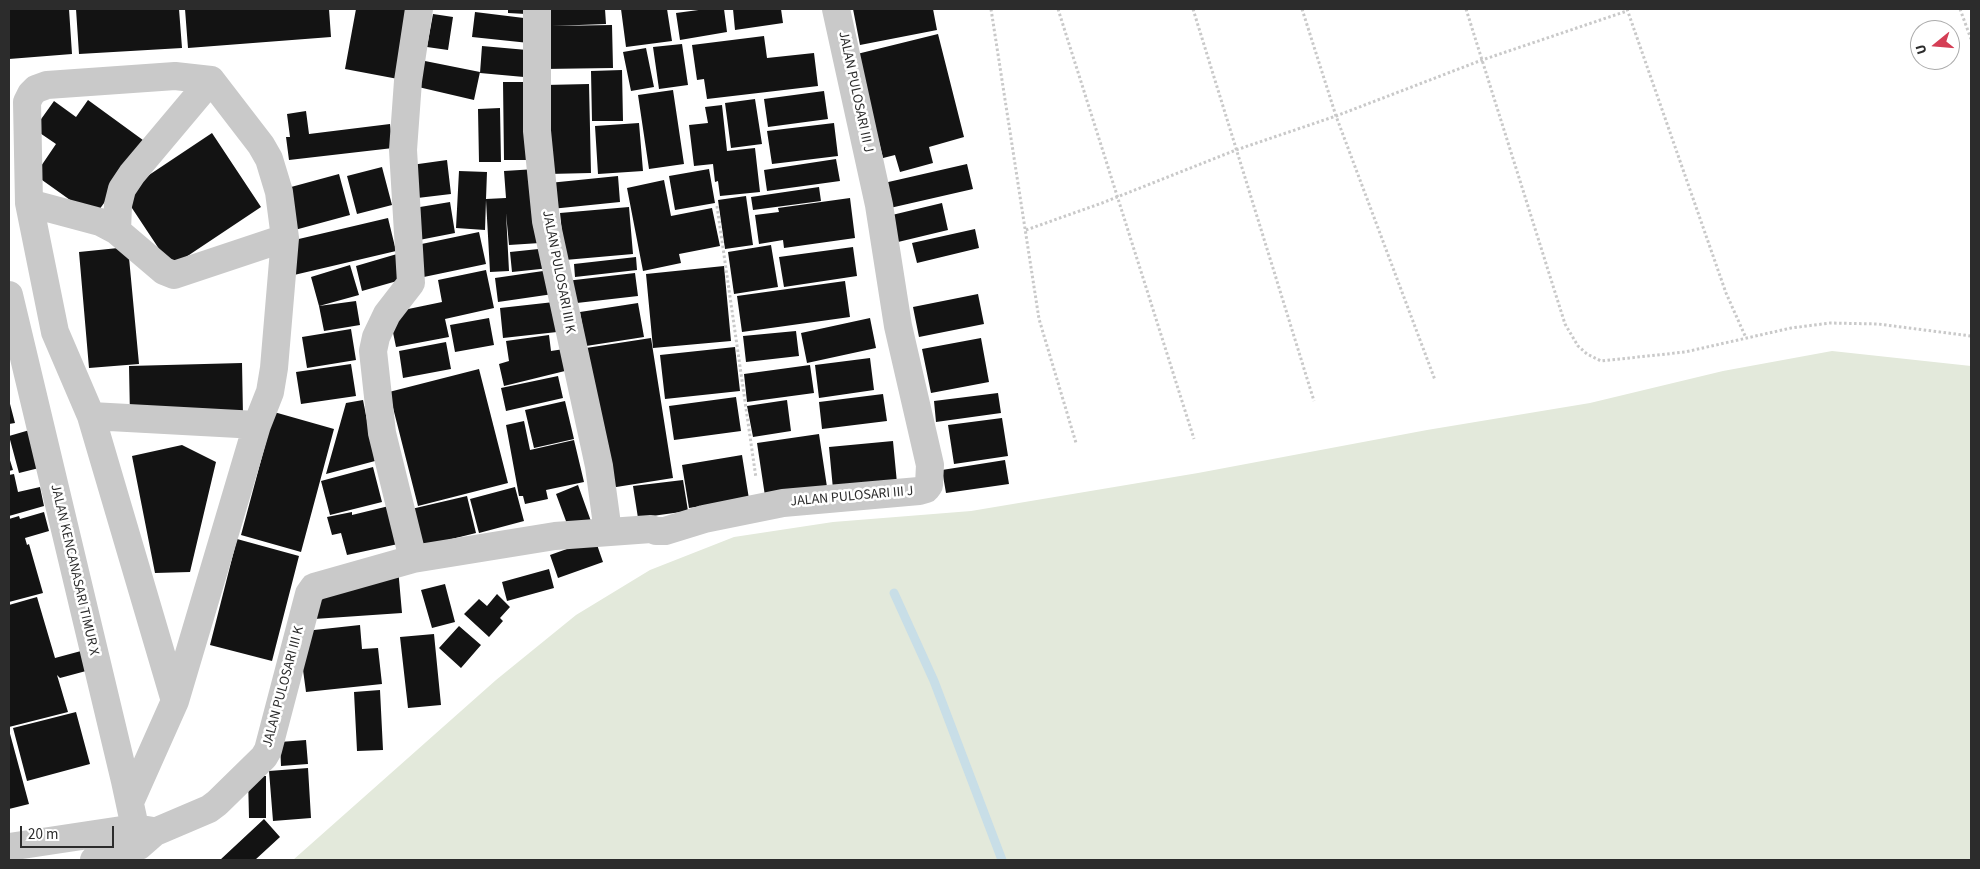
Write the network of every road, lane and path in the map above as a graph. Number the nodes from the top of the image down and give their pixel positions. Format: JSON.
{"nodes":[{"id":1,"x":419,"y":9,"type":"edge"},
{"id":2,"x":537,"y":9,"type":"edge"},
{"id":3,"x":836,"y":9,"type":"edge"},
{"id":4,"x":990,"y":9,"type":"edge"},
{"id":5,"x":1058,"y":9,"type":"edge"},
{"id":6,"x":1193,"y":9,"type":"edge"},
{"id":7,"x":1302,"y":9,"type":"edge"},
{"id":8,"x":1466,"y":9,"type":"edge"},
{"id":9,"x":1960,"y":9,"type":"edge"},
{"id":10,"x":1627,"y":10,"type":"edge"},
{"id":11,"x":1971,"y":39,"type":"edge"},
{"id":12,"x":1482,"y":60,"type":"junction"},
{"id":13,"x":210,"y":80,"type":"junction"},
{"id":14,"x":1336,"y":116,"type":"junction"},
{"id":15,"x":1236,"y":150,"type":"junction"},
{"id":16,"x":1118,"y":196,"type":"junction"},
{"id":17,"x":29,"y":203,"type":"junction"},
{"id":18,"x":717,"y":206,"type":"dead end"},
{"id":19,"x":1026,"y":230,"type":"junction"},
{"id":20,"x":117,"y":231,"type":"junction"},
{"id":21,"x":285,"y":238,"type":"junction"},
{"id":22,"x":9,"y":295,"type":"edge"},
{"id":23,"x":1971,"y":336,"type":"edge"},
{"id":24,"x":1746,"y":338,"type":"junction"},
{"id":25,"x":1435,"y":380,"type":"dead end"},
{"id":26,"x":1314,"y":401,"type":"dead end"},
{"id":27,"x":91,"y":416,"type":"junction"},
{"id":28,"x":258,"y":425,"type":"junction"},
{"id":29,"x":1194,"y":439,"type":"dead end"},
{"id":30,"x":1076,"y":443,"type":"dead end"},
{"id":31,"x":760,"y":508,"type":"junction"},
{"id":32,"x":608,"y":532,"type":"junction"},
{"id":33,"x":413,"y":559,"type":"junction"},
{"id":34,"x":174,"y":701,"type":"junction"},
{"id":35,"x":139,"y":827,"type":"junction"},
{"id":36,"x":9,"y":847,"type":"edge"},
{"id":37,"x":94,"y":860,"type":"edge"}],
"edges":[{"from":1,"to":33,"type":"street"},
{"from":2,"to":32,"type":"street","name":"JALAN PULOSARI III K"},
{"from":3,"to":31,"type":"street","name":"JALAN PULOSARI III J"},
{"from":4,"to":19,"type":"path"},
{"from":5,"to":16,"type":"path"},
{"from":6,"to":15,"type":"path"},
{"from":7,"to":14,"type":"path"},
{"from":8,"to":12,"type":"path"},
{"from":9,"to":11,"type":"path"},
{"from":10,"to":12,"type":"path"},
{"from":10,"to":24,"type":"path"},
{"from":12,"to":14,"type":"path"},
{"from":12,"to":24,"type":"path"},
{"from":13,"to":17,"type":"street"},
{"from":13,"to":20,"type":"street"},
{"from":13,"to":21,"type":"street"},
{"from":14,"to":15,"type":"path"},
{"from":14,"to":25,"type":"path"},
{"from":15,"to":16,"type":"path"},
{"from":15,"to":26,"type":"path"},
{"from":16,"to":19,"type":"path"},
{"from":16,"to":29,"type":"path"},
{"from":17,"to":20,"type":"street"},
{"from":17,"to":27,"type":"street"},
{"from":18,"to":31,"type":"path"},
{"from":19,"to":30,"type":"path"},
{"from":20,"to":21,"type":"street"},
{"from":21,"to":28,"type":"street"},
{"from":22,"to":35,"type":"street","name":"JALAN KENCANASARI TIMUR X"},
{"from":23,"to":24,"type":"path"},
{"from":27,"to":28,"type":"street"},
{"from":27,"to":34,"type":"street"},
{"from":28,"to":34,"type":"street"},
{"from":31,"to":32,"type":"street","name":"JALAN PULOSARI III J"},
{"from":32,"to":33,"type":"street","name":"JALAN PULOSARI III J"},
{"from":33,"to":35,"type":"street","name":"JALAN PULOSARI III K"},
{"from":34,"to":35,"type":"street"},
{"from":35,"to":36,"type":"street"},
{"from":35,"to":37,"type":"street"}]}
